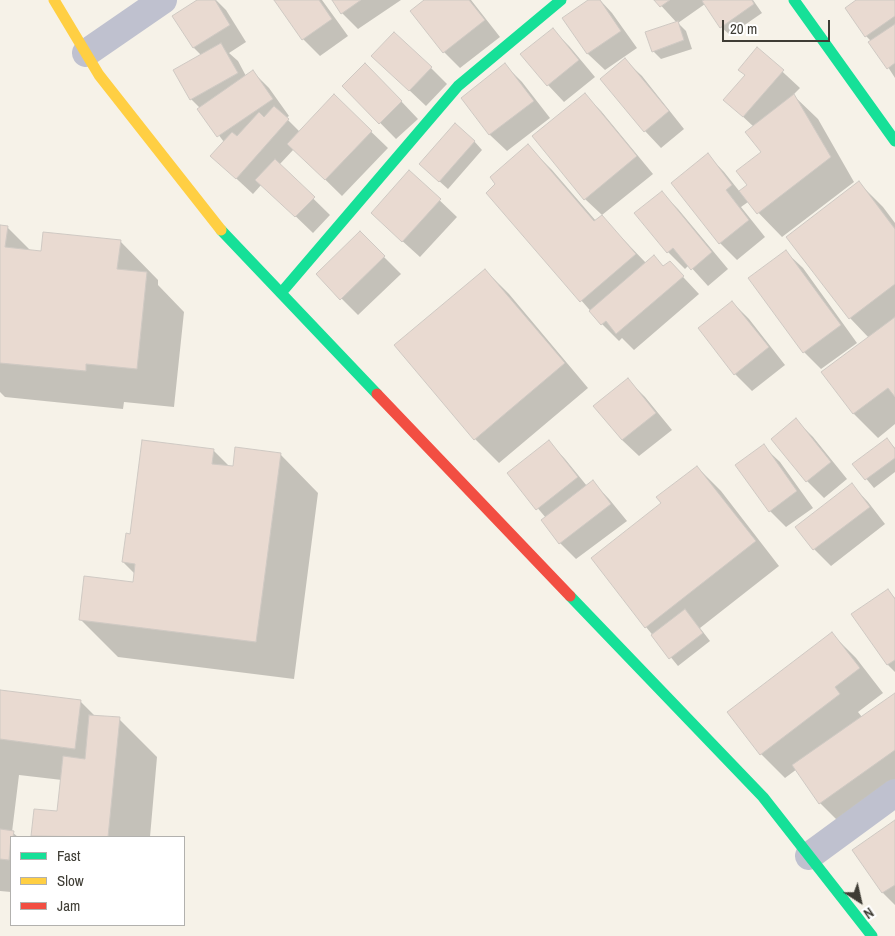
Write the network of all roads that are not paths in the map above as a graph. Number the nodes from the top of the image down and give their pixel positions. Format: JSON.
{"nodes":[{"id":1,"x":54,"y":0,"type":"edge"},
{"id":2,"x":163,"y":0,"type":"edge"},
{"id":3,"x":561,"y":0,"type":"edge"},
{"id":4,"x":803,"y":3,"type":"edge"},
{"id":5,"x":86,"y":53,"type":"junction"},
{"id":6,"x":895,"y":141,"type":"edge"},
{"id":7,"x":281,"y":293,"type":"junction"},
{"id":8,"x":895,"y":793,"type":"edge"},
{"id":9,"x":809,"y":856,"type":"junction"},
{"id":10,"x":872,"y":936,"type":"edge"}],
"edges":[{"from":1,"to":5,"type":"street"},
{"from":2,"to":5,"type":"street"},
{"from":3,"to":7,"type":"street"},
{"from":4,"to":6,"type":"street"},
{"from":5,"to":7,"type":"street"},
{"from":7,"to":9,"type":"street"},
{"from":8,"to":9,"type":"street"},
{"from":9,"to":10,"type":"street"}]}
